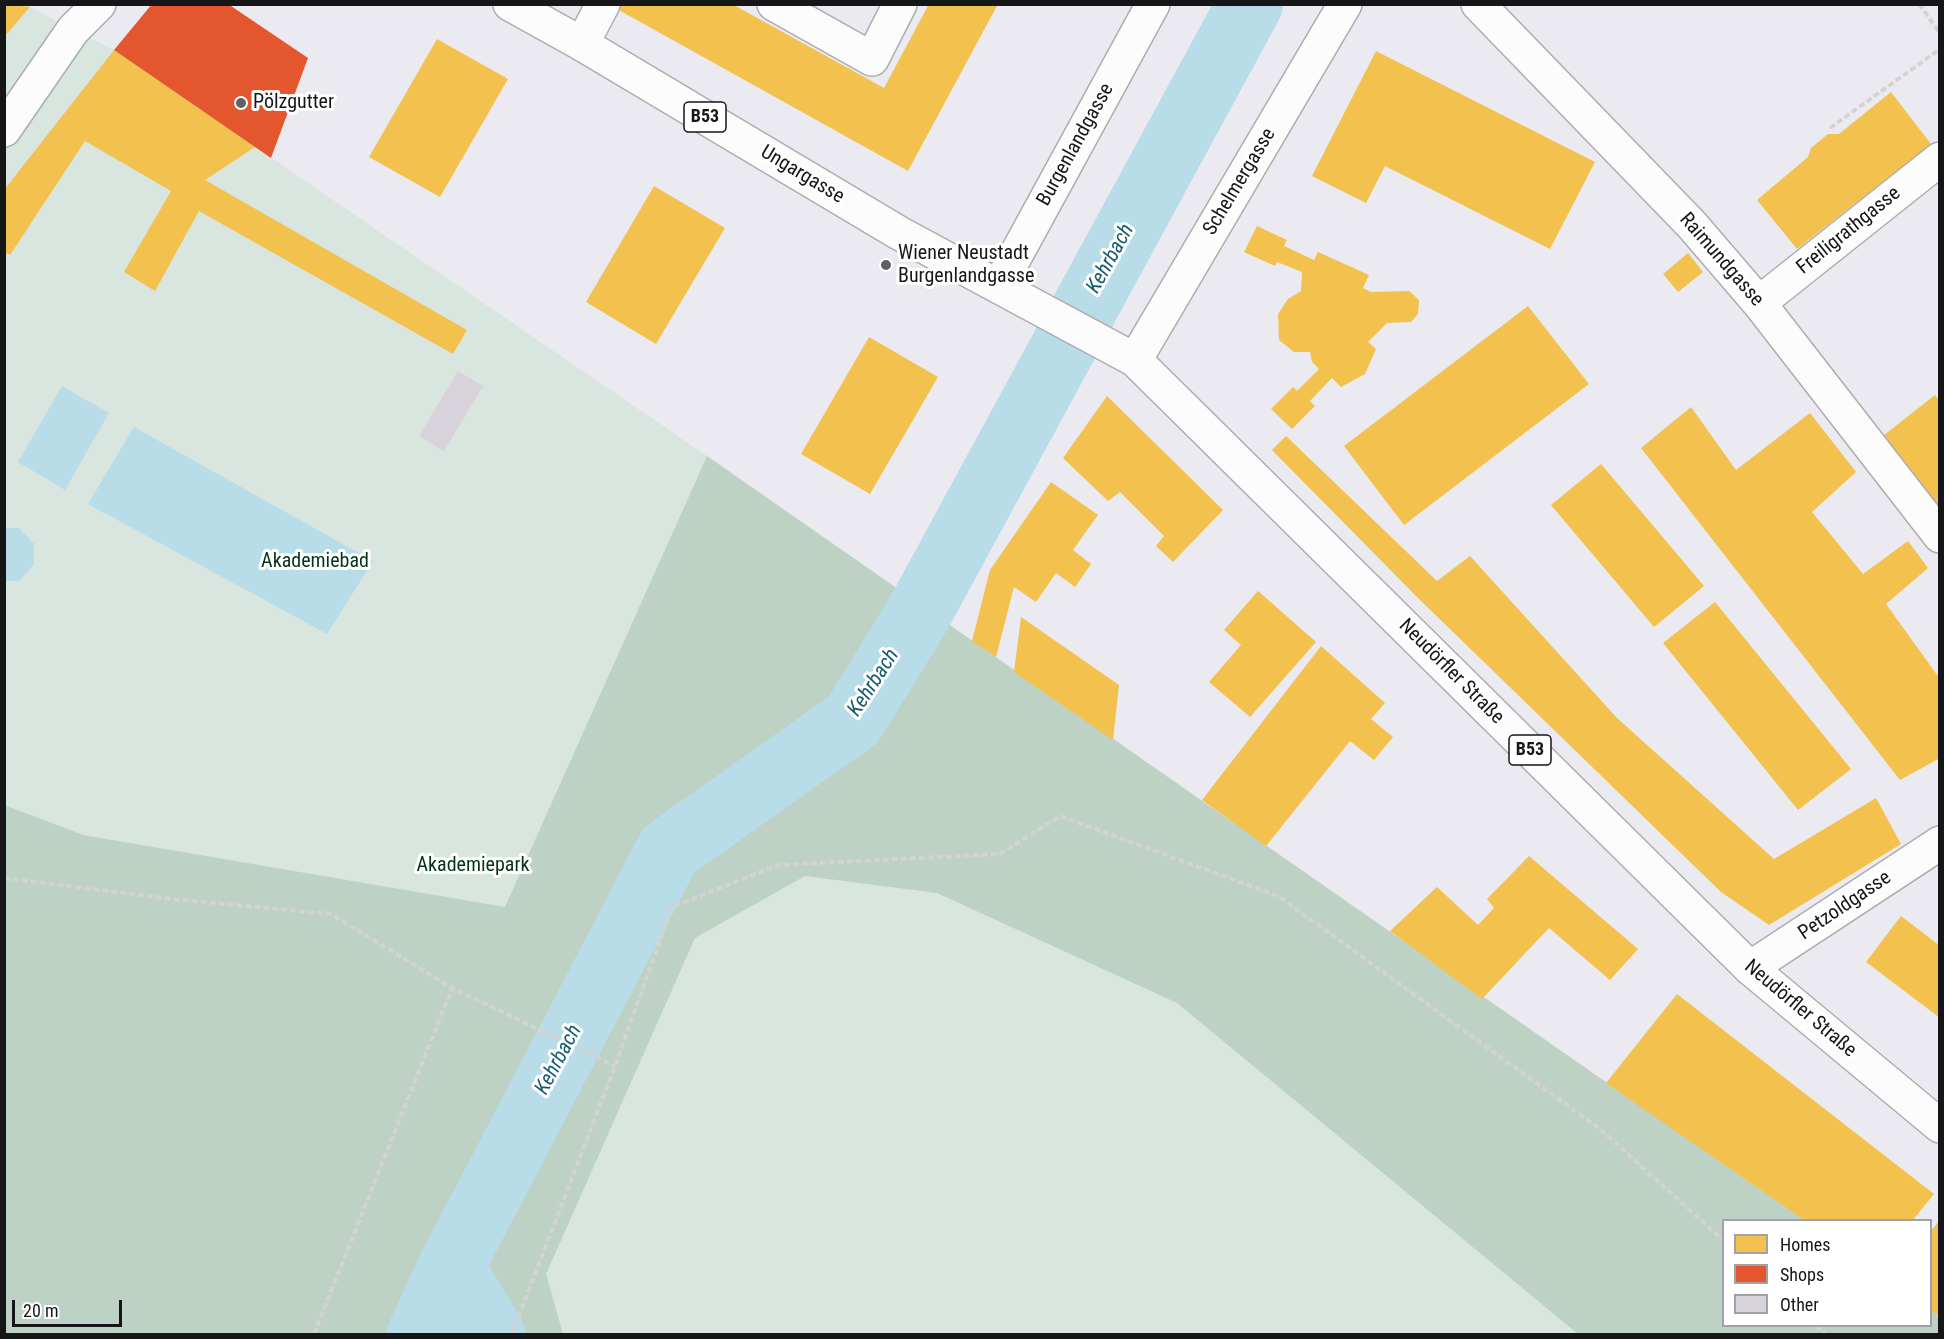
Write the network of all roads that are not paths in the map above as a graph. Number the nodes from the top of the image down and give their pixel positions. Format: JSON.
{"nodes":[{"id":1,"x":99,"y":4,"type":"edge"},
{"id":2,"x":510,"y":4,"type":"edge"},
{"id":3,"x":603,"y":4,"type":"edge"},
{"id":4,"x":774,"y":4,"type":"edge"},
{"id":5,"x":900,"y":4,"type":"edge"},
{"id":6,"x":1153,"y":4,"type":"edge"},
{"id":7,"x":1345,"y":4,"type":"edge"},
{"id":8,"x":1478,"y":4,"type":"edge"},
{"id":9,"x":582,"y":44,"type":"junction"},
{"id":10,"x":4,"y":130,"type":"edge"},
{"id":11,"x":1940,"y":159,"type":"edge"},
{"id":12,"x":999,"y":286,"type":"junction"},
{"id":13,"x":1759,"y":303,"type":"junction"},
{"id":14,"x":1097,"y":338,"type":"joint"},
{"id":15,"x":1135,"y":360,"type":"junction"},
{"id":16,"x":1940,"y":536,"type":"edge"},
{"id":17,"x":1940,"y":843,"type":"edge"},
{"id":18,"x":1750,"y":968,"type":"junction"},
{"id":19,"x":1940,"y":1126,"type":"edge"}],
"edges":[{"from":1,"to":10,"type":"street"},
{"from":2,"to":9,"type":"street","name":"Ungargasse","number":"B53"},
{"from":3,"to":9,"type":"street"},
{"from":4,"to":5,"type":"street"},
{"from":6,"to":12,"type":"street","name":"Burgenlandgasse"},
{"from":7,"to":15,"type":"street","name":"Schelmergasse"},
{"from":8,"to":13,"type":"street","name":"Raimundgasse"},
{"from":9,"to":12,"type":"street","name":"Ungargasse","number":"B53"},
{"from":11,"to":13,"type":"street","name":"Freiligrathgasse"},
{"from":12,"to":14,"type":"street","name":"Ungargasse","number":"B53"},
{"from":13,"to":16,"type":"street","name":"Raimundgasse"},
{"from":14,"to":15,"type":"street","name":"Neudörfler Straße","number":"B53"},
{"from":15,"to":18,"type":"street","name":"Neudörfler Straße","number":"B53"},
{"from":17,"to":18,"type":"street","name":"Petzoldgasse"},
{"from":18,"to":19,"type":"street","name":"Neudörfler Straße","number":"B53"}]}
